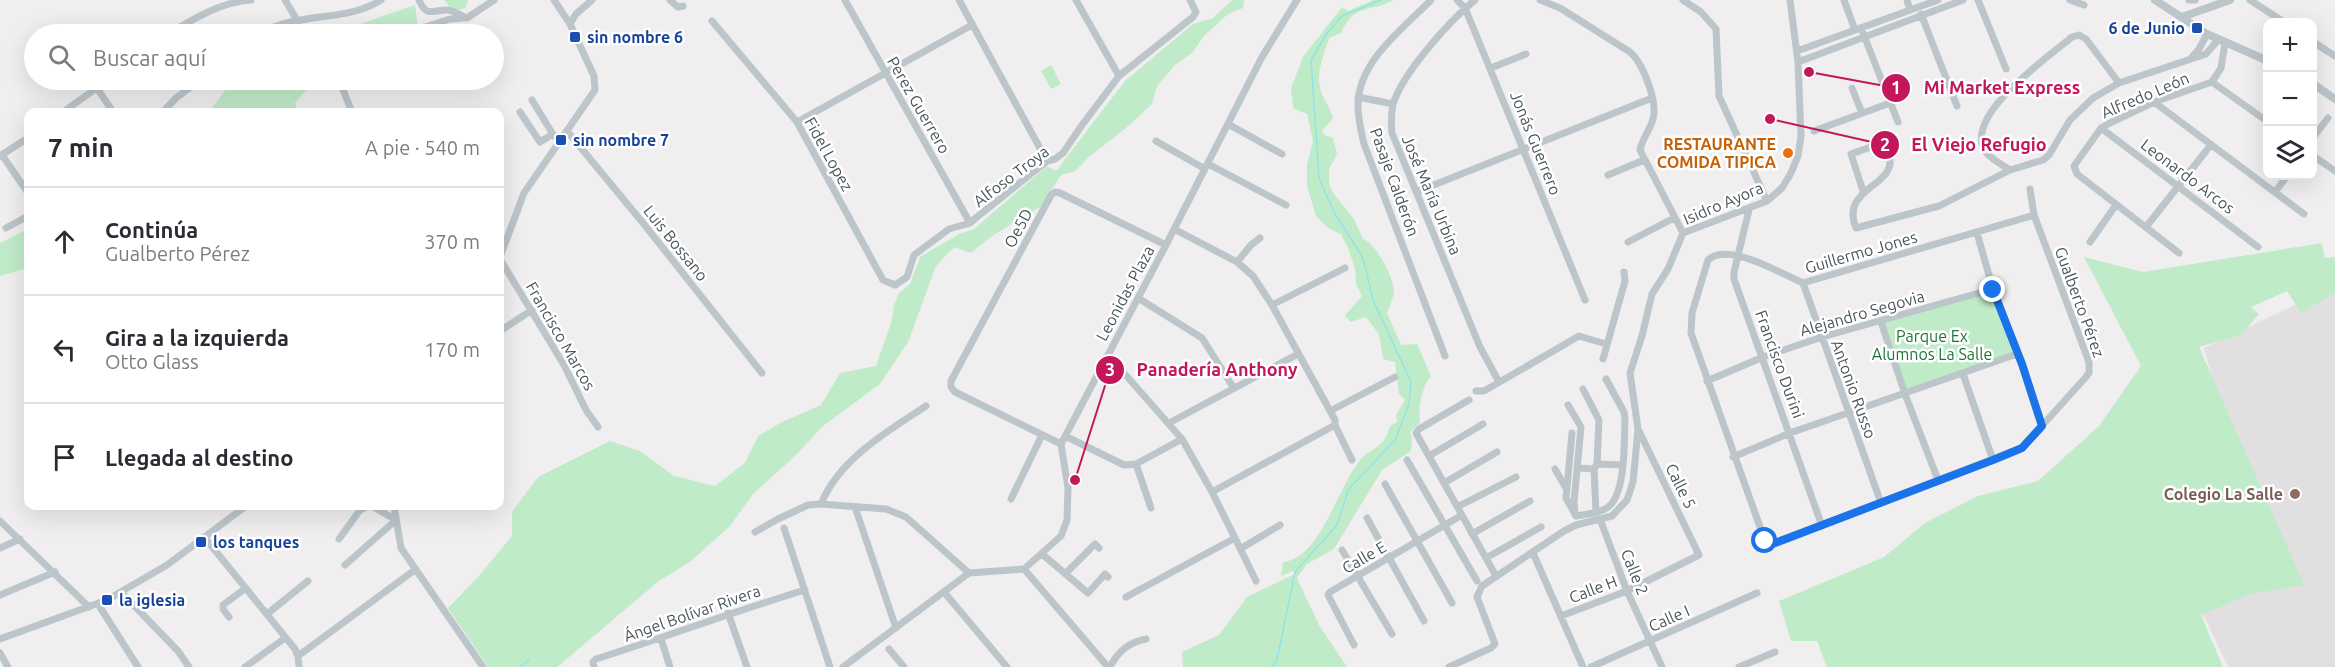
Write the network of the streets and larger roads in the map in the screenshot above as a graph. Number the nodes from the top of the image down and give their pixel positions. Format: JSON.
{"nodes":[{"id":1,"x":251,"y":0,"type":"edge"},
{"id":2,"x":285,"y":0,"type":"edge"},
{"id":3,"x":381,"y":0,"type":"edge"},
{"id":4,"x":419,"y":0,"type":"edge"},
{"id":5,"x":494,"y":0,"type":"edge"},
{"id":6,"x":554,"y":0,"type":"edge"},
{"id":7,"x":592,"y":0,"type":"edge"},
{"id":8,"x":670,"y":0,"type":"edge"},
{"id":9,"x":845,"y":0,"type":"edge"},
{"id":10,"x":959,"y":0,"type":"edge"},
{"id":11,"x":1076,"y":0,"type":"edge"},
{"id":12,"x":1190,"y":0,"type":"edge"},
{"id":13,"x":1297,"y":0,"type":"edge"},
{"id":14,"x":1431,"y":0,"type":"edge"},
{"id":15,"x":1457,"y":0,"type":"edge"},
{"id":16,"x":1475,"y":0,"type":"edge"},
{"id":17,"x":1540,"y":0,"type":"edge"},
{"id":18,"x":1683,"y":0,"type":"edge"},
{"id":19,"x":1790,"y":0,"type":"edge"},
{"id":20,"x":1844,"y":0,"type":"edge"},
{"id":21,"x":1906,"y":0,"type":"edge"},
{"id":22,"x":1938,"y":0,"type":"edge"},
{"id":23,"x":1963,"y":0,"type":"edge"},
{"id":24,"x":1978,"y":0,"type":"edge"},
{"id":25,"x":2070,"y":0,"type":"edge"},
{"id":26,"x":2155,"y":0,"type":"edge"},
{"id":27,"x":2189,"y":0,"type":"edge"},
{"id":28,"x":2195,"y":0,"type":"edge"},
{"id":29,"x":2230,"y":0,"type":"edge"},
{"id":30,"x":2250,"y":0,"type":"edge"},
{"id":31,"x":2084,"y":5,"type":"dead end"},
{"id":32,"x":683,"y":6,"type":"dead end"},
{"id":33,"x":1918,"y":7,"type":"junction"},
{"id":34,"x":1466,"y":8,"type":"junction"},
{"id":35,"x":1910,"y":10,"type":"junction"},
{"id":36,"x":1922,"y":16,"type":"junction"},
{"id":37,"x":2182,"y":17,"type":"junction"},
{"id":38,"x":464,"y":18,"type":"junction"},
{"id":39,"x":2278,"y":18,"type":"edge"},
{"id":40,"x":297,"y":20,"type":"junction"},
{"id":41,"x":712,"y":21,"type":"dead end"},
{"id":42,"x":186,"y":24,"type":"edge"},
{"id":43,"x":285,"y":24,"type":"edge"},
{"id":44,"x":434,"y":24,"type":"edge"},
{"id":45,"x":570,"y":24,"type":"junction"},
{"id":46,"x":972,"y":25,"type":"junction"},
{"id":47,"x":1858,"y":29,"type":"junction"},
{"id":48,"x":2207,"y":34,"type":"junction"},
{"id":49,"x":1865,"y":36,"type":"junction"},
{"id":50,"x":2221,"y":41,"type":"junction"},
{"id":51,"x":2317,"y":44,"type":"edge"},
{"id":52,"x":2335,"y":47,"type":"edge"},
{"id":53,"x":2326,"y":50,"type":"junction"},
{"id":54,"x":1797,"y":51,"type":"junction"},
{"id":55,"x":1526,"y":54,"type":"dead end"},
{"id":56,"x":2335,"y":56,"type":"edge"},
{"id":57,"x":2192,"y":57,"type":"junction"},
{"id":58,"x":2263,"y":59,"type":"edge"},
{"id":59,"x":1798,"y":62,"type":"junction"},
{"id":60,"x":1491,"y":68,"type":"junction"},
{"id":61,"x":2006,"y":69,"type":"dead end"},
{"id":62,"x":885,"y":73,"type":"junction"},
{"id":63,"x":1119,"y":76,"type":"junction"},
{"id":64,"x":2212,"y":82,"type":"junction"},
{"id":65,"x":2119,"y":83,"type":"junction"},
{"id":66,"x":2317,"y":86,"type":"edge"},
{"id":67,"x":1852,"y":88,"type":"dead end"},
{"id":68,"x":94,"y":90,"type":"edge"},
{"id":69,"x":98,"y":90,"type":"edge"},
{"id":70,"x":187,"y":90,"type":"edge"},
{"id":71,"x":343,"y":90,"type":"edge"},
{"id":72,"x":1358,"y":97,"type":"junction"},
{"id":73,"x":1652,"y":98,"type":"junction"},
{"id":74,"x":2335,"y":99,"type":"edge"},
{"id":75,"x":532,"y":100,"type":"dead end"},
{"id":76,"x":2154,"y":102,"type":"junction"},
{"id":77,"x":1890,"y":103,"type":"junction"},
{"id":78,"x":1394,"y":104,"type":"junction"},
{"id":79,"x":1957,"y":106,"type":"dead end"},
{"id":80,"x":69,"y":108,"type":"edge"},
{"id":81,"x":110,"y":108,"type":"edge"},
{"id":82,"x":166,"y":108,"type":"edge"},
{"id":83,"x":350,"y":108,"type":"edge"},
{"id":84,"x":520,"y":112,"type":"dead end"},
{"id":85,"x":1862,"y":113,"type":"junction"},
{"id":86,"x":2263,"y":118,"type":"edge"},
{"id":87,"x":2328,"y":118,"type":"dead end"},
{"id":88,"x":797,"y":122,"type":"junction"},
{"id":89,"x":1898,"y":122,"type":"dead end"},
{"id":90,"x":1228,"y":124,"type":"junction"},
{"id":91,"x":2101,"y":128,"type":"junction"},
{"id":92,"x":567,"y":131,"type":"junction"},
{"id":93,"x":1814,"y":131,"type":"dead end"},
{"id":94,"x":2317,"y":133,"type":"edge"},
{"id":95,"x":553,"y":134,"type":"junction"},
{"id":96,"x":24,"y":141,"type":"edge"},
{"id":97,"x":1156,"y":141,"type":"dead end"},
{"id":98,"x":559,"y":142,"type":"junction"},
{"id":99,"x":2210,"y":146,"type":"junction"},
{"id":100,"x":1524,"y":150,"type":"junction"},
{"id":101,"x":1282,"y":154,"type":"dead end"},
{"id":102,"x":1,"y":156,"type":"edge"},
{"id":103,"x":2317,"y":158,"type":"edge"},
{"id":104,"x":1644,"y":160,"type":"junction"},
{"id":105,"x":1047,"y":161,"type":"junction"},
{"id":106,"x":1207,"y":167,"type":"junction"},
{"id":107,"x":2010,"y":170,"type":"junction"},
{"id":108,"x":2335,"y":171,"type":"edge"},
{"id":109,"x":1608,"y":175,"type":"dead end"},
{"id":110,"x":2284,"y":180,"type":"edge"},
{"id":111,"x":2179,"y":186,"type":"junction"},
{"id":112,"x":24,"y":188,"type":"edge"},
{"id":113,"x":2030,"y":189,"type":"dead end"},
{"id":114,"x":1863,"y":191,"type":"junction"},
{"id":115,"x":1416,"y":192,"type":"junction"},
{"id":116,"x":2275,"y":192,"type":"junction"},
{"id":117,"x":1767,"y":201,"type":"junction"},
{"id":118,"x":1286,"y":205,"type":"dead end"},
{"id":119,"x":2116,"y":205,"type":"junction"},
{"id":120,"x":1749,"y":210,"type":"junction"},
{"id":121,"x":2304,"y":213,"type":"dead end"},
{"id":122,"x":2034,"y":215,"type":"junction"},
{"id":123,"x":24,"y":218,"type":"edge"},
{"id":124,"x":1674,"y":218,"type":"junction"},
{"id":125,"x":970,"y":222,"type":"junction"},
{"id":126,"x":2146,"y":227,"type":"junction"},
{"id":127,"x":6,"y":228,"type":"dead end"},
{"id":128,"x":1174,"y":229,"type":"junction"},
{"id":129,"x":1977,"y":232,"type":"junction"},
{"id":130,"x":1683,"y":233,"type":"junction"},
{"id":131,"x":1260,"y":238,"type":"dead end"},
{"id":132,"x":1628,"y":242,"type":"dead end"},
{"id":133,"x":2090,"y":242,"type":"dead end"},
{"id":134,"x":1166,"y":245,"type":"junction"},
{"id":135,"x":504,"y":247,"type":"edge"},
{"id":136,"x":2258,"y":247,"type":"dead end"},
{"id":137,"x":1738,"y":254,"type":"junction"},
{"id":138,"x":2179,"y":254,"type":"dead end"},
{"id":139,"x":1238,"y":262,"type":"junction"},
{"id":140,"x":504,"y":264,"type":"edge"},
{"id":141,"x":1345,"y":268,"type":"dead end"},
{"id":142,"x":1624,"y":272,"type":"dead end"},
{"id":143,"x":886,"y":283,"type":"joint"},
{"id":144,"x":1803,"y":283,"type":"junction"},
{"id":145,"x":1993,"y":290,"type":"junction"},
{"id":146,"x":1138,"y":298,"type":"junction"},
{"id":147,"x":1585,"y":300,"type":"dead end"},
{"id":148,"x":1272,"y":305,"type":"junction"},
{"id":149,"x":532,"y":310,"type":"junction"},
{"id":150,"x":1881,"y":322,"type":"junction"},
{"id":151,"x":504,"y":328,"type":"edge"},
{"id":152,"x":1821,"y":337,"type":"junction"},
{"id":153,"x":1606,"y":344,"type":"junction"},
{"id":154,"x":1298,"y":354,"type":"junction"},
{"id":155,"x":2018,"y":354,"type":"junction"},
{"id":156,"x":1107,"y":355,"type":"junction"},
{"id":157,"x":1445,"y":356,"type":"dead end"},
{"id":158,"x":1763,"y":357,"type":"junction"},
{"id":159,"x":1604,"y":359,"type":"dead end"},
{"id":160,"x":762,"y":373,"type":"dead end"},
{"id":161,"x":1963,"y":375,"type":"junction"},
{"id":162,"x":1395,"y":377,"type":"dead end"},
{"id":163,"x":1606,"y":379,"type":"dead end"},
{"id":164,"x":1707,"y":381,"type":"junction"},
{"id":165,"x":1499,"y":382,"type":"junction"},
{"id":166,"x":1233,"y":387,"type":"junction"},
{"id":167,"x":1583,"y":389,"type":"dead end"},
{"id":168,"x":1476,"y":391,"type":"dead end"},
{"id":169,"x":1905,"y":394,"type":"junction"},
{"id":170,"x":1469,"y":400,"type":"dead end"},
{"id":171,"x":1568,"y":405,"type":"dead end"},
{"id":172,"x":926,"y":406,"type":"dead end"},
{"id":173,"x":1330,"y":411,"type":"junction"},
{"id":174,"x":1848,"y":414,"type":"junction"},
{"id":175,"x":1169,"y":423,"type":"junction"},
{"id":176,"x":1483,"y":424,"type":"dead end"},
{"id":177,"x":1335,"y":425,"type":"junction"},
{"id":178,"x":2042,"y":426,"type":"junction"},
{"id":179,"x":598,"y":427,"type":"dead end"},
{"id":180,"x":1638,"y":429,"type":"junction"},
{"id":181,"x":1572,"y":433,"type":"dead end"},
{"id":182,"x":1790,"y":433,"type":"junction"},
{"id":183,"x":1042,"y":435,"type":"junction"},
{"id":184,"x":1065,"y":436,"type":"junction"},
{"id":185,"x":1182,"y":440,"type":"junction"},
{"id":186,"x":1061,"y":444,"type":"junction"},
{"id":187,"x":1497,"y":452,"type":"dead end"},
{"id":188,"x":1429,"y":456,"type":"junction"},
{"id":189,"x":1734,"y":457,"type":"junction"},
{"id":190,"x":1352,"y":460,"type":"dead end"},
{"id":191,"x":1407,"y":460,"type":"dead end"},
{"id":192,"x":1993,"y":460,"type":"junction"},
{"id":193,"x":1136,"y":464,"type":"junction"},
{"id":194,"x":1622,"y":465,"type":"junction"},
{"id":195,"x":1595,"y":467,"type":"junction"},
{"id":196,"x":1578,"y":468,"type":"junction"},
{"id":197,"x":1555,"y":469,"type":"dead end"},
{"id":198,"x":1516,"y":477,"type":"dead end"},
{"id":199,"x":1938,"y":480,"type":"junction"},
{"id":200,"x":1444,"y":483,"type":"junction"},
{"id":201,"x":1385,"y":484,"type":"dead end"},
{"id":202,"x":1567,"y":490,"type":"junction"},
{"id":203,"x":1212,"y":492,"type":"junction"},
{"id":204,"x":1011,"y":499,"type":"dead end"},
{"id":205,"x":1530,"y":501,"type":"dead end"},
{"id":206,"x":1881,"y":503,"type":"junction"},
{"id":207,"x":821,"y":504,"type":"junction"},
{"id":208,"x":855,"y":507,"type":"junction"},
{"id":209,"x":1457,"y":507,"type":"junction"},
{"id":210,"x":1150,"y":508,"type":"dead end"},
{"id":211,"x":241,"y":510,"type":"edge"},
{"id":212,"x":360,"y":510,"type":"edge"},
{"id":213,"x":377,"y":510,"type":"edge"},
{"id":214,"x":395,"y":510,"type":"edge"},
{"id":215,"x":1462,"y":515,"type":"junction"},
{"id":216,"x":1576,"y":516,"type":"junction"},
{"id":217,"x":1598,"y":516,"type":"junction"},
{"id":218,"x":1367,"y":518,"type":"dead end"},
{"id":219,"x":396,"y":520,"type":"junction"},
{"id":220,"x":0,"y":521,"type":"edge"},
{"id":221,"x":1280,"y":525,"type":"dead end"},
{"id":222,"x":1576,"y":525,"type":"junction"},
{"id":223,"x":1445,"y":526,"type":"junction"},
{"id":224,"x":1822,"y":526,"type":"junction"},
{"id":225,"x":1541,"y":527,"type":"dead end"},
{"id":226,"x":784,"y":528,"type":"dead end"},
{"id":227,"x":755,"y":532,"type":"dead end"},
{"id":228,"x":1472,"y":534,"type":"junction"},
{"id":229,"x":205,"y":538,"type":"junction"},
{"id":230,"x":20,"y":539,"type":"junction"},
{"id":231,"x":339,"y":539,"type":"dead end"},
{"id":232,"x":1231,"y":540,"type":"junction"},
{"id":233,"x":1418,"y":542,"type":"junction"},
{"id":234,"x":0,"y":548,"type":"edge"},
{"id":235,"x":1099,"y":548,"type":"dead end"},
{"id":236,"x":1240,"y":549,"type":"junction"},
{"id":237,"x":1342,"y":550,"type":"dead end"},
{"id":238,"x":1533,"y":553,"type":"junction"},
{"id":239,"x":1042,"y":554,"type":"junction"},
{"id":240,"x":1699,"y":555,"type":"joint"},
{"id":241,"x":1390,"y":558,"type":"junction"},
{"id":242,"x":1486,"y":558,"type":"junction"},
{"id":243,"x":345,"y":565,"type":"dead end"},
{"id":244,"x":1024,"y":569,"type":"junction"},
{"id":245,"x":416,"y":570,"type":"junction"},
{"id":246,"x":55,"y":572,"type":"junction"},
{"id":247,"x":969,"y":573,"type":"junction"},
{"id":248,"x":1066,"y":573,"type":"junction"},
{"id":249,"x":1358,"y":576,"type":"junction"},
{"id":250,"x":1496,"y":576,"type":"junction"},
{"id":251,"x":1108,"y":577,"type":"dead end"},
{"id":252,"x":308,"y":581,"type":"dead end"},
{"id":253,"x":1256,"y":581,"type":"dead end"},
{"id":254,"x":1477,"y":581,"type":"dead end"},
{"id":255,"x":246,"y":588,"type":"junction"},
{"id":256,"x":805,"y":590,"type":"junction"},
{"id":257,"x":1627,"y":591,"type":"junction"},
{"id":258,"x":121,"y":592,"type":"junction"},
{"id":259,"x":944,"y":592,"type":"junction"},
{"id":260,"x":1757,"y":593,"type":"dead end"},
{"id":261,"x":0,"y":595,"type":"edge"},
{"id":262,"x":1126,"y":597,"type":"dead end"},
{"id":263,"x":1452,"y":603,"type":"dead end"},
{"id":264,"x":98,"y":604,"type":"junction"},
{"id":265,"x":89,"y":607,"type":"junction"},
{"id":266,"x":267,"y":614,"type":"junction"},
{"id":267,"x":728,"y":614,"type":"junction"},
{"id":268,"x":1561,"y":616,"type":"junction"},
{"id":269,"x":229,"y":617,"type":"dead end"},
{"id":270,"x":1424,"y":621,"type":"dead end"},
{"id":271,"x":896,"y":628,"type":"junction"},
{"id":272,"x":1392,"y":634,"type":"dead end"},
{"id":273,"x":285,"y":638,"type":"junction"},
{"id":274,"x":0,"y":639,"type":"edge"},
{"id":275,"x":661,"y":639,"type":"junction"},
{"id":276,"x":1146,"y":639,"type":"dead end"},
{"id":277,"x":1650,"y":641,"type":"junction"},
{"id":278,"x":1354,"y":645,"type":"dead end"},
{"id":279,"x":889,"y":649,"type":"dead end"},
{"id":280,"x":1775,"y":651,"type":"dead end"},
{"id":281,"x":0,"y":653,"type":"edge"},
{"id":282,"x":298,"y":656,"type":"junction"},
{"id":283,"x":1106,"y":666,"type":"edge"},
{"id":284,"x":8,"y":667,"type":"edge"},
{"id":285,"x":138,"y":667,"type":"edge"},
{"id":286,"x":189,"y":667,"type":"edge"},
{"id":287,"x":245,"y":667,"type":"edge"},
{"id":288,"x":299,"y":667,"type":"edge"},
{"id":289,"x":483,"y":667,"type":"edge"},
{"id":290,"x":594,"y":667,"type":"edge"},
{"id":291,"x":670,"y":667,"type":"edge"},
{"id":292,"x":747,"y":667,"type":"edge"},
{"id":293,"x":830,"y":667,"type":"edge"},
{"id":294,"x":843,"y":667,"type":"edge"},
{"id":295,"x":904,"y":667,"type":"edge"},
{"id":296,"x":1007,"y":667,"type":"edge"},
{"id":297,"x":1449,"y":667,"type":"edge"},
{"id":298,"x":1583,"y":667,"type":"edge"},
{"id":299,"x":1591,"y":667,"type":"edge"},
{"id":300,"x":1662,"y":667,"type":"edge"},
{"id":301,"x":1739,"y":667,"type":"edge"}],
"edges":[{"from":1,"to":42,"type":"street"},
{"from":2,"to":40,"type":"street"},
{"from":3,"to":40,"type":"street"},
{"from":4,"to":38,"type":"street"},
{"from":5,"to":38,"type":"street"},
{"from":6,"to":45,"type":"street"},
{"from":7,"to":45,"type":"street"},
{"from":8,"to":32,"type":"street"},
{"from":9,"to":62,"type":"street","name":"Perez Guerrero"},
{"from":10,"to":46,"type":"street"},
{"from":11,"to":63,"type":"street"},
{"from":12,"to":63,"type":"street","name":"Alfoso Troya"},
{"from":13,"to":90,"type":"street","name":"Leonidas Plaza"},
{"from":14,"to":72,"type":"street","name":"Pasaje Calderón"},
{"from":15,"to":34,"type":"street","name":"Jonás Guerrero"},
{"from":16,"to":34,"type":"street","name":"José María Urbina"},
{"from":17,"to":73,"type":"street"},
{"from":18,"to":117,"type":"street"},
{"from":19,"to":54,"type":"street","name":"Isidro Ayora"},
{"from":20,"to":47,"type":"street"},
{"from":21,"to":35,"type":"street"},
{"from":22,"to":33,"type":"street"},
{"from":23,"to":36,"type":"street"},
{"from":24,"to":61,"type":"street"},
{"from":25,"to":31,"type":"street"},
{"from":26,"to":37,"type":"street"},
{"from":27,"to":28,"type":"street"},
{"from":29,"to":37,"type":"street"},
{"from":30,"to":39,"type":"street"},
{"from":33,"to":35,"type":"street"},
{"from":33,"to":36,"type":"street"},
{"from":34,"to":60,"type":"street","name":"Jonás Guerrero"},
{"from":34,"to":78,"type":"street","name":"José María Urbina"},
{"from":35,"to":47,"type":"street"},
{"from":36,"to":49,"type":"street"},
{"from":36,"to":79,"type":"street"},
{"from":37,"to":48,"type":"street"},
{"from":38,"to":44,"type":"street"},
{"from":40,"to":43,"type":"street"},
{"from":41,"to":88,"type":"street","name":"Fidel Lopez"},
{"from":45,"to":92,"type":"street"},
{"from":46,"to":62,"type":"street"},
{"from":46,"to":105,"type":"street"},
{"from":47,"to":49,"type":"street"},
{"from":47,"to":54,"type":"street"},
{"from":48,"to":50,"type":"street"},
{"from":48,"to":57,"type":"street"},
{"from":49,"to":59,"type":"street"},
{"from":49,"to":77,"type":"street"},
{"from":50,"to":57,"type":"street"},
{"from":50,"to":58,"type":"street"},
{"from":50,"to":64,"type":"street","name":"Alfredo León"},
{"from":51,"to":53,"type":"street"},
{"from":52,"to":53,"type":"street"},
{"from":53,"to":56,"type":"street"},
{"from":54,"to":59,"type":"street","name":"Isidro Ayora"},
{"from":55,"to":60,"type":"street"},
{"from":57,"to":65,"type":"street"},
{"from":59,"to":117,"type":"street","name":"Isidro Ayora"},
{"from":60,"to":100,"type":"street","name":"Jonás Guerrero"},
{"from":62,"to":88,"type":"street"},
{"from":62,"to":125,"type":"street","name":"Perez Guerrero"},
{"from":63,"to":105,"type":"street","name":"Alfoso Troya"},
{"from":64,"to":76,"type":"street","name":"Alfredo León"},
{"from":64,"to":86,"type":"street"},
{"from":65,"to":107,"type":"street"},
{"from":65,"to":107,"type":"street"},
{"from":66,"to":74,"type":"street"},
{"from":67,"to":85,"type":"street"},
{"from":68,"to":80,"type":"street"},
{"from":69,"to":81,"type":"street"},
{"from":70,"to":82,"type":"street"},
{"from":71,"to":83,"type":"street"},
{"from":72,"to":78,"type":"street"},
{"from":72,"to":157,"type":"street","name":"Pasaje Calderón"},
{"from":73,"to":100,"type":"street"},
{"from":73,"to":104,"type":"street"},
{"from":75,"to":95,"type":"street"},
{"from":76,"to":91,"type":"street","name":"Alfredo León"},
{"from":76,"to":99,"type":"street"},
{"from":77,"to":85,"type":"street"},
{"from":77,"to":89,"type":"street"},
{"from":78,"to":115,"type":"street","name":"José María Urbina"},
{"from":84,"to":95,"type":"street"},
{"from":85,"to":93,"type":"street"},
{"from":87,"to":94,"type":"street"},
{"from":88,"to":143,"type":"street","name":"Fidel Lopez"},
{"from":90,"to":101,"type":"street"},
{"from":90,"to":106,"type":"street","name":"Leonidas Plaza"},
{"from":91,"to":111,"type":"street","name":"Leonardo Arcos"},
{"from":91,"to":119,"type":"street","name":"Alfredo León"},
{"from":92,"to":98,"type":"street"},
{"from":92,"to":160,"type":"street","name":"Luis Bossano"},
{"from":95,"to":98,"type":"street"},
{"from":96,"to":102,"type":"street"},
{"from":97,"to":106,"type":"street"},
{"from":98,"to":135,"type":"street"},
{"from":99,"to":111,"type":"street"},
{"from":99,"to":116,"type":"street"},
{"from":100,"to":115,"type":"street"},
{"from":100,"to":147,"type":"street","name":"Jonás Guerrero"},
{"from":102,"to":112,"type":"street"},
{"from":103,"to":108,"type":"street"},
{"from":104,"to":109,"type":"street"},
{"from":104,"to":124,"type":"street"},
{"from":105,"to":125,"type":"street","name":"Alfoso Troya"},
{"from":106,"to":118,"type":"street"},
{"from":106,"to":128,"type":"street","name":"Leonidas Plaza"},
{"from":107,"to":114,"type":"street"},
{"from":110,"to":116,"type":"street"},
{"from":111,"to":126,"type":"street"},
{"from":111,"to":136,"type":"street","name":"Leonardo Arcos"},
{"from":113,"to":122,"type":"street","name":"Gualberto Pérez"},
{"from":114,"to":114,"type":"street"},
{"from":115,"to":165,"type":"street","name":"José María Urbina"},
{"from":116,"to":121,"type":"street"},
{"from":117,"to":120,"type":"street","name":"Isidro Ayora"},
{"from":119,"to":126,"type":"street"},
{"from":119,"to":133,"type":"street"},
{"from":120,"to":130,"type":"street","name":"Isidro Ayora"},
{"from":120,"to":137,"type":"street","name":"Francisco Durini"},
{"from":122,"to":129,"type":"street","name":"Guillermo Jones"},
{"from":122,"to":178,"type":"street","name":"Gualberto Pérez"},
{"from":123,"to":127,"type":"street"},
{"from":124,"to":130,"type":"street"},
{"from":124,"to":132,"type":"street"},
{"from":125,"to":143,"type":"street","name":"Alfoso Troya"},
{"from":126,"to":138,"type":"street"},
{"from":128,"to":134,"type":"street","name":"Leonidas Plaza"},
{"from":128,"to":139,"type":"street"},
{"from":129,"to":144,"type":"street","name":"Guillermo Jones"},
{"from":129,"to":145,"type":"street"},
{"from":130,"to":180,"type":"street","name":"Isidro Ayora"},
{"from":131,"to":139,"type":"street"},
{"from":134,"to":146,"type":"street","name":"Leonidas Plaza"},
{"from":134,"to":183,"type":"street","name":"Oe5D"},
{"from":137,"to":144,"type":"street","name":"Guillermo Jones"},
{"from":137,"to":158,"type":"street","name":"Francisco Durini"},
{"from":137,"to":164,"type":"street"},
{"from":139,"to":148,"type":"street"},
{"from":140,"to":149,"type":"street","name":"Francisco Marcos"},
{"from":141,"to":148,"type":"street"},
{"from":142,"to":153,"type":"street"},
{"from":144,"to":152,"type":"street","name":"Antonio Russo"},
{"from":145,"to":150,"type":"street","name":"Alejandro Segovia"},
{"from":145,"to":155,"type":"street"},
{"from":146,"to":156,"type":"street","name":"Leonidas Plaza"},
{"from":146,"to":166,"type":"street"},
{"from":148,"to":154,"type":"street"},
{"from":149,"to":151,"type":"street"},
{"from":149,"to":179,"type":"street","name":"Francisco Marcos"},
{"from":150,"to":152,"type":"street","name":"Alejandro Segovia"},
{"from":150,"to":169,"type":"street"},
{"from":152,"to":158,"type":"street","name":"Alejandro Segovia"},
{"from":152,"to":174,"type":"street","name":"Antonio Russo"},
{"from":153,"to":159,"type":"street"},
{"from":153,"to":165,"type":"street"},
{"from":154,"to":166,"type":"street"},
{"from":154,"to":173,"type":"street"},
{"from":155,"to":161,"type":"street"},
{"from":155,"to":178,"type":"street"},
{"from":156,"to":175,"type":"street"},
{"from":156,"to":184,"type":"street","name":"Leonidas Plaza"},
{"from":158,"to":164,"type":"street","name":"Alejandro Segovia"},
{"from":158,"to":182,"type":"street","name":"Francisco Durini"},
{"from":161,"to":169,"type":"street"},
{"from":161,"to":192,"type":"street"},
{"from":162,"to":173,"type":"street"},
{"from":163,"to":194,"type":"street"},
{"from":164,"to":189,"type":"street"},
{"from":165,"to":168,"type":"street"},
{"from":166,"to":175,"type":"street"},
{"from":167,"to":195,"type":"street","name":"Calle 2"},
{"from":169,"to":174,"type":"street"},
{"from":169,"to":199,"type":"street"},
{"from":170,"to":188,"type":"street"},
{"from":171,"to":196,"type":"street"},
{"from":172,"to":207,"type":"street"},
{"from":173,"to":177,"type":"street"},
{"from":174,"to":182,"type":"street"},
{"from":174,"to":206,"type":"street","name":"Antonio Russo"},
{"from":175,"to":185,"type":"street"},
{"from":176,"to":188,"type":"street"},
{"from":177,"to":190,"type":"street"},
{"from":177,"to":203,"type":"street"},
{"from":178,"to":192,"type":"street","name":"Gualberto Pérez"},
{"from":180,"to":217,"type":"street","name":"Isidro Ayora"},
{"from":180,"to":240,"type":"street","name":"Calle 5"},
{"from":181,"to":202,"type":"street"},
{"from":182,"to":189,"type":"street"},
{"from":182,"to":224,"type":"street","name":"Francisco Durini"},
{"from":183,"to":186,"type":"street"},
{"from":183,"to":204,"type":"street"},
{"from":184,"to":186,"type":"street","name":"Leonidas Plaza"},
{"from":184,"to":193,"type":"street"},
{"from":185,"to":193,"type":"street"},
{"from":185,"to":203,"type":"street"},
{"from":186,"to":239,"type":"street"},
{"from":187,"to":200,"type":"street"},
{"from":188,"to":200,"type":"street"},
{"from":189,"to":224,"type":"street","name":"Gualberto Pérez"},
{"from":191,"to":223,"type":"street"},
{"from":192,"to":199,"type":"street","name":"Gualberto Pérez"},
{"from":193,"to":210,"type":"street"},
{"from":194,"to":195,"type":"street"},
{"from":194,"to":217,"type":"street"},
{"from":195,"to":196,"type":"street"},
{"from":195,"to":217,"type":"street","name":"Calle 2"},
{"from":196,"to":216,"type":"street"},
{"from":197,"to":202,"type":"street"},
{"from":198,"to":209,"type":"street"},
{"from":199,"to":206,"type":"street","name":"Gualberto Pérez"},
{"from":200,"to":209,"type":"street"},
{"from":201,"to":233,"type":"street"},
{"from":202,"to":216,"type":"street"},
{"from":203,"to":232,"type":"street"},
{"from":205,"to":228,"type":"street"},
{"from":206,"to":224,"type":"street","name":"Gualberto Pérez"},
{"from":207,"to":208,"type":"street"},
{"from":207,"to":227,"type":"street"},
{"from":208,"to":247,"type":"street"},
{"from":208,"to":271,"type":"street"},
{"from":209,"to":215,"type":"street"},
{"from":211,"to":229,"type":"street"},
{"from":212,"to":231,"type":"street"},
{"from":213,"to":219,"type":"street"},
{"from":214,"to":219,"type":"street"},
{"from":215,"to":223,"type":"street","name":"Calle E"},
{"from":215,"to":228,"type":"street"},
{"from":216,"to":217,"type":"street"},
{"from":216,"to":222,"type":"street"},
{"from":217,"to":222,"type":"street","name":"Isidro Ayora"},
{"from":217,"to":257,"type":"street","name":"Calle 2"},
{"from":218,"to":241,"type":"street"},
{"from":219,"to":243,"type":"street"},
{"from":219,"to":245,"type":"street"},
{"from":220,"to":230,"type":"street"},
{"from":221,"to":236,"type":"street"},
{"from":222,"to":238,"type":"street","name":"Isidro Ayora"},
{"from":223,"to":233,"type":"street","name":"Calle E"},
{"from":223,"to":254,"type":"street"},
{"from":225,"to":242,"type":"street"},
{"from":226,"to":256,"type":"street"},
{"from":228,"to":242,"type":"street"},
{"from":229,"to":255,"type":"street"},
{"from":229,"to":258,"type":"street"},
{"from":230,"to":234,"type":"street"},
{"from":230,"to":246,"type":"street"},
{"from":232,"to":236,"type":"street"},
{"from":232,"to":262,"type":"street"},
{"from":233,"to":241,"type":"street","name":"Calle E"},
{"from":233,"to":263,"type":"street"},
{"from":235,"to":248,"type":"street"},
{"from":236,"to":253,"type":"street"},
{"from":237,"to":249,"type":"street"},
{"from":238,"to":250,"type":"street","name":"Isidro Ayora"},
{"from":238,"to":268,"type":"street"},
{"from":239,"to":244,"type":"street"},
{"from":239,"to":248,"type":"street"},
{"from":240,"to":257,"type":"street","name":"Calle H"},
{"from":241,"to":249,"type":"street","name":"Calle E"},
{"from":241,"to":270,"type":"street"},
{"from":242,"to":250,"type":"street"},
{"from":244,"to":247,"type":"street"},
{"from":244,"to":283,"type":"street"},
{"from":245,"to":282,"type":"street"},
{"from":245,"to":289,"type":"street"},
{"from":246,"to":261,"type":"street"},
{"from":246,"to":265,"type":"street"},
{"from":247,"to":259,"type":"street"},
{"from":248,"to":251,"type":"street"},
{"from":249,"to":272,"type":"street"},
{"from":249,"to":278,"type":"street","name":"Calle E"},
{"from":250,"to":297,"type":"street","name":"Isidro Ayora"},
{"from":252,"to":266,"type":"street"},
{"from":255,"to":266,"type":"street"},
{"from":255,"to":269,"type":"street"},
{"from":256,"to":267,"type":"street","name":"Ángel Bolívar Rivera"},
{"from":256,"to":293,"type":"street"},
{"from":257,"to":268,"type":"street","name":"Calle H"},
{"from":257,"to":277,"type":"street","name":"Calle 2"},
{"from":258,"to":264,"type":"street"},
{"from":258,"to":286,"type":"street"},
{"from":259,"to":271,"type":"street"},
{"from":259,"to":296,"type":"street"},
{"from":260,"to":277,"type":"street","name":"Calle I"},
{"from":264,"to":265,"type":"street"},
{"from":264,"to":285,"type":"street"},
{"from":265,"to":274,"type":"street"},
{"from":266,"to":273,"type":"street"},
{"from":267,"to":275,"type":"street","name":"Ángel Bolívar Rivera"},
{"from":267,"to":292,"type":"street"},
{"from":268,"to":298,"type":"street"},
{"from":271,"to":294,"type":"street"},
{"from":273,"to":282,"type":"street"},
{"from":273,"to":287,"type":"street"},
{"from":275,"to":290,"type":"street","name":"Ángel Bolívar Rivera"},
{"from":275,"to":291,"type":"street"},
{"from":276,"to":283,"type":"street"},
{"from":277,"to":299,"type":"street","name":"Calle I"},
{"from":277,"to":300,"type":"street","name":"Calle 2"},
{"from":279,"to":295,"type":"street"},
{"from":280,"to":301,"type":"street"},
{"from":281,"to":284,"type":"street"},
{"from":282,"to":288,"type":"street"}]}
